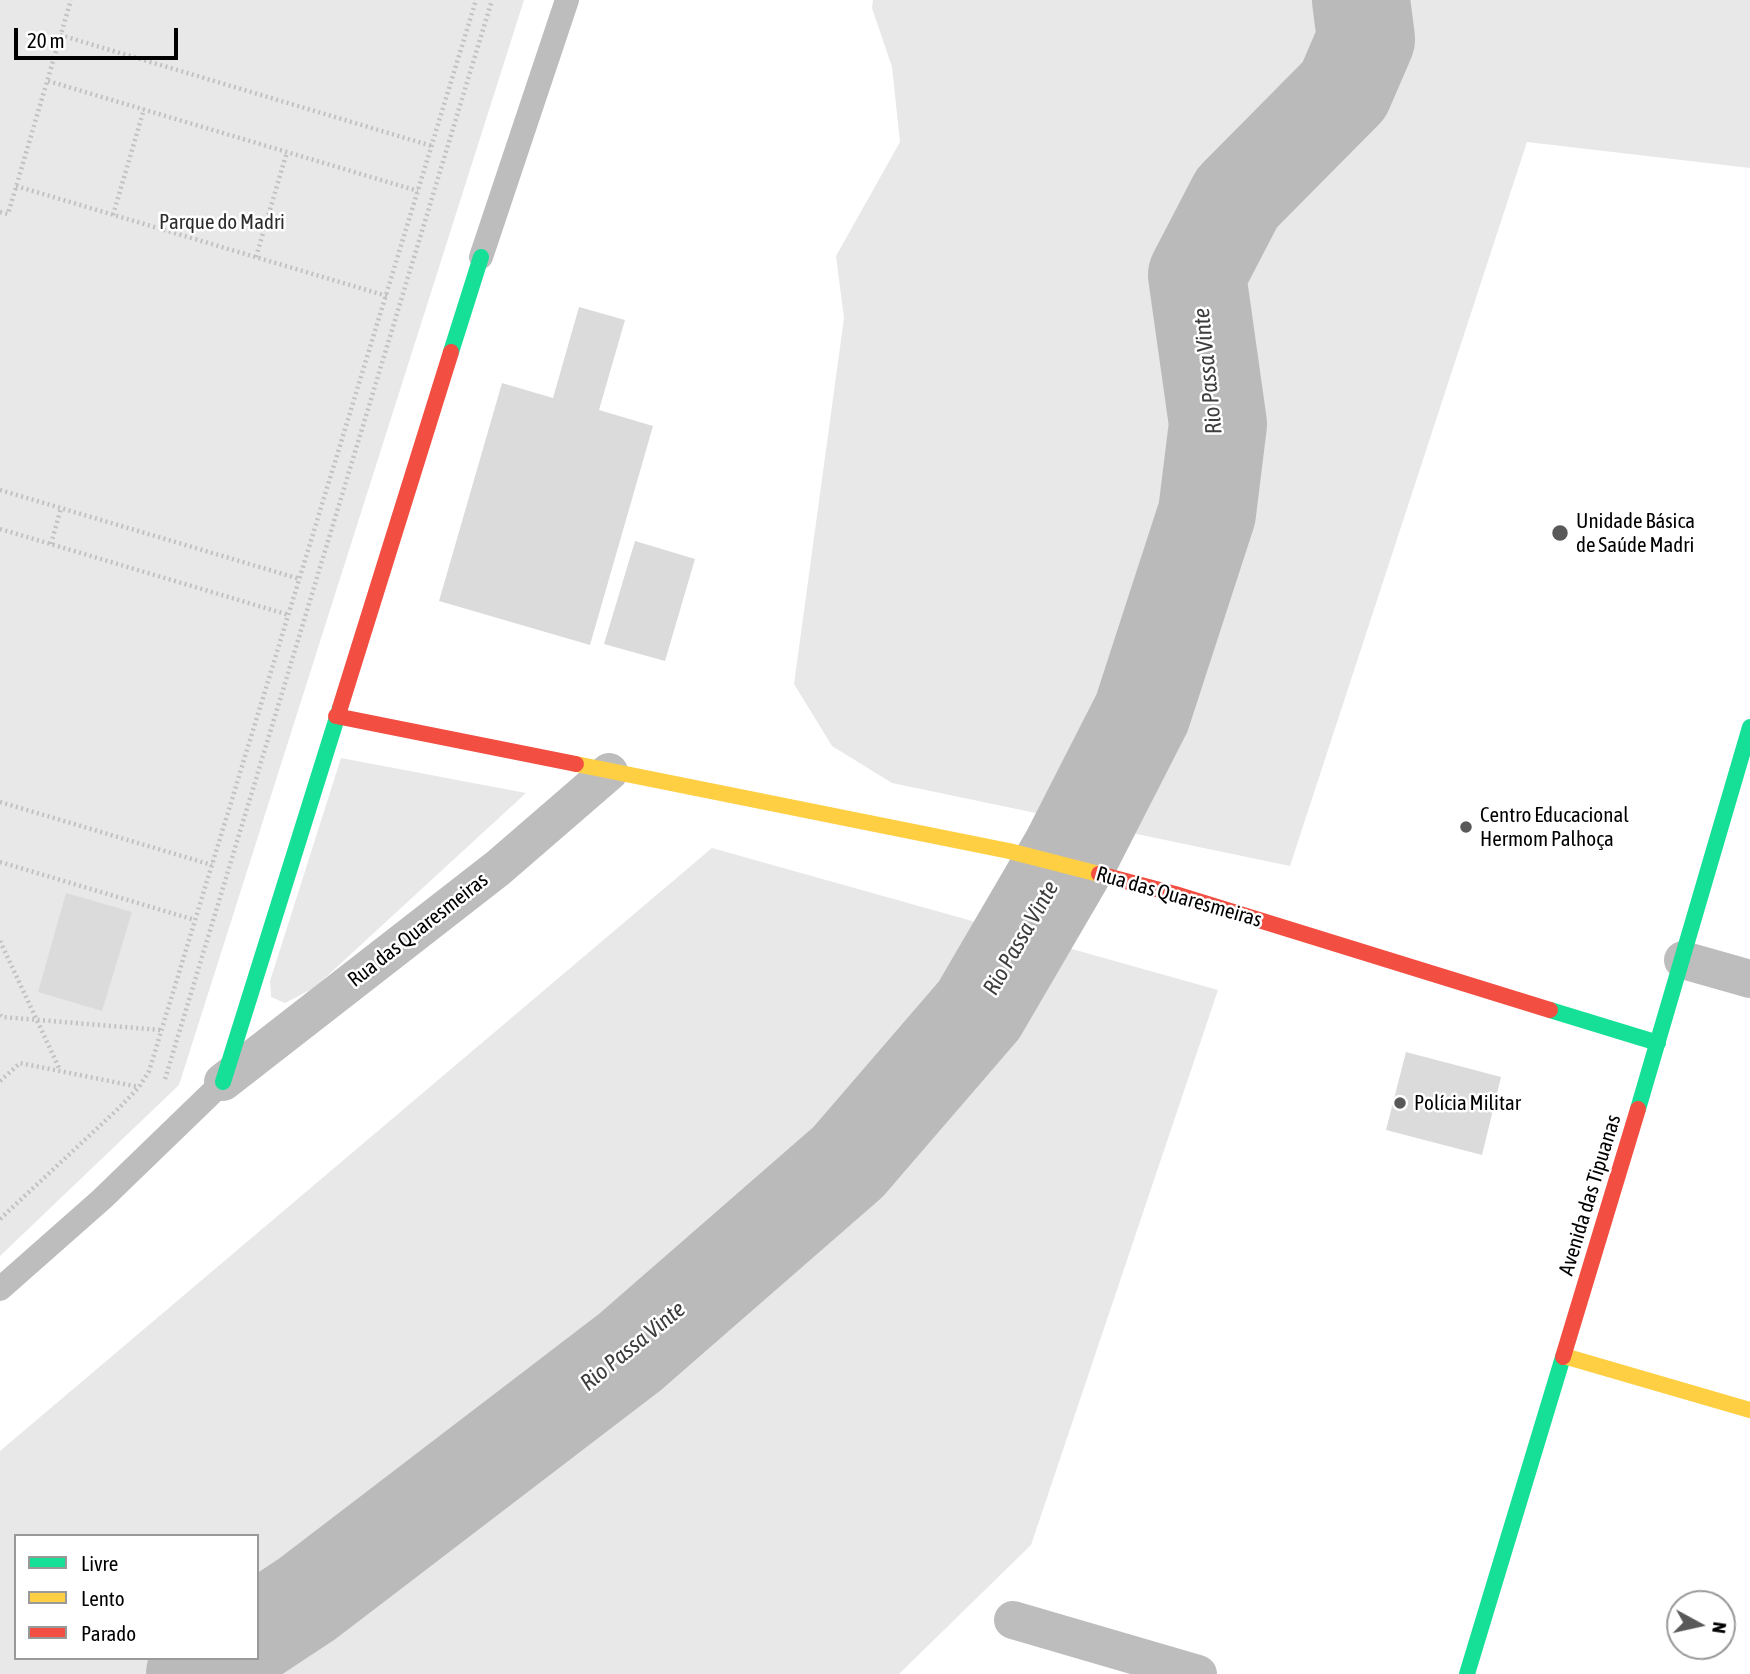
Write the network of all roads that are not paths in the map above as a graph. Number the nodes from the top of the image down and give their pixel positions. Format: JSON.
{"nodes":[{"id":1,"x":567,"y":0,"type":"edge"},
{"id":2,"x":481,"y":257,"type":"joint"},
{"id":3,"x":336,"y":716,"type":"junction"},
{"id":4,"x":1750,"y":727,"type":"edge"},
{"id":5,"x":608,"y":772,"type":"junction"},
{"id":6,"x":1683,"y":960,"type":"junction"},
{"id":7,"x":1750,"y":979,"type":"edge"},
{"id":8,"x":1658,"y":1043,"type":"junction"},
{"id":9,"x":223,"y":1083,"type":"junction"},
{"id":10,"x":0,"y":1289,"type":"edge"},
{"id":11,"x":1564,"y":1356,"type":"junction"},
{"id":12,"x":1750,"y":1410,"type":"edge"},
{"id":13,"x":1013,"y":1620,"type":"dead end"},
{"id":14,"x":1198,"y":1674,"type":"edge"},
{"id":15,"x":1467,"y":1674,"type":"edge"}],
"edges":[{"from":1,"to":2,"type":"lane"},
{"from":2,"to":3,"type":"street"},
{"from":3,"to":5,"type":"street","name":"Rua das Quaresmeiras"},
{"from":3,"to":9,"type":"street"},
{"from":4,"to":6,"type":"street","name":"Avenida das Tipuanas"},
{"from":5,"to":8,"type":"street","name":"Rua das Quaresmeiras"},
{"from":5,"to":9,"type":"street","name":"Rua das Quaresmeiras"},
{"from":6,"to":7,"type":"street"},
{"from":6,"to":8,"type":"street","name":"Avenida das Tipuanas"},
{"from":8,"to":11,"type":"street","name":"Avenida das Tipuanas"},
{"from":9,"to":10,"type":"lane"},
{"from":11,"to":12,"type":"street"},
{"from":11,"to":15,"type":"street","name":"Avenida das Tipuanas"},
{"from":13,"to":14,"type":"street"}]}
